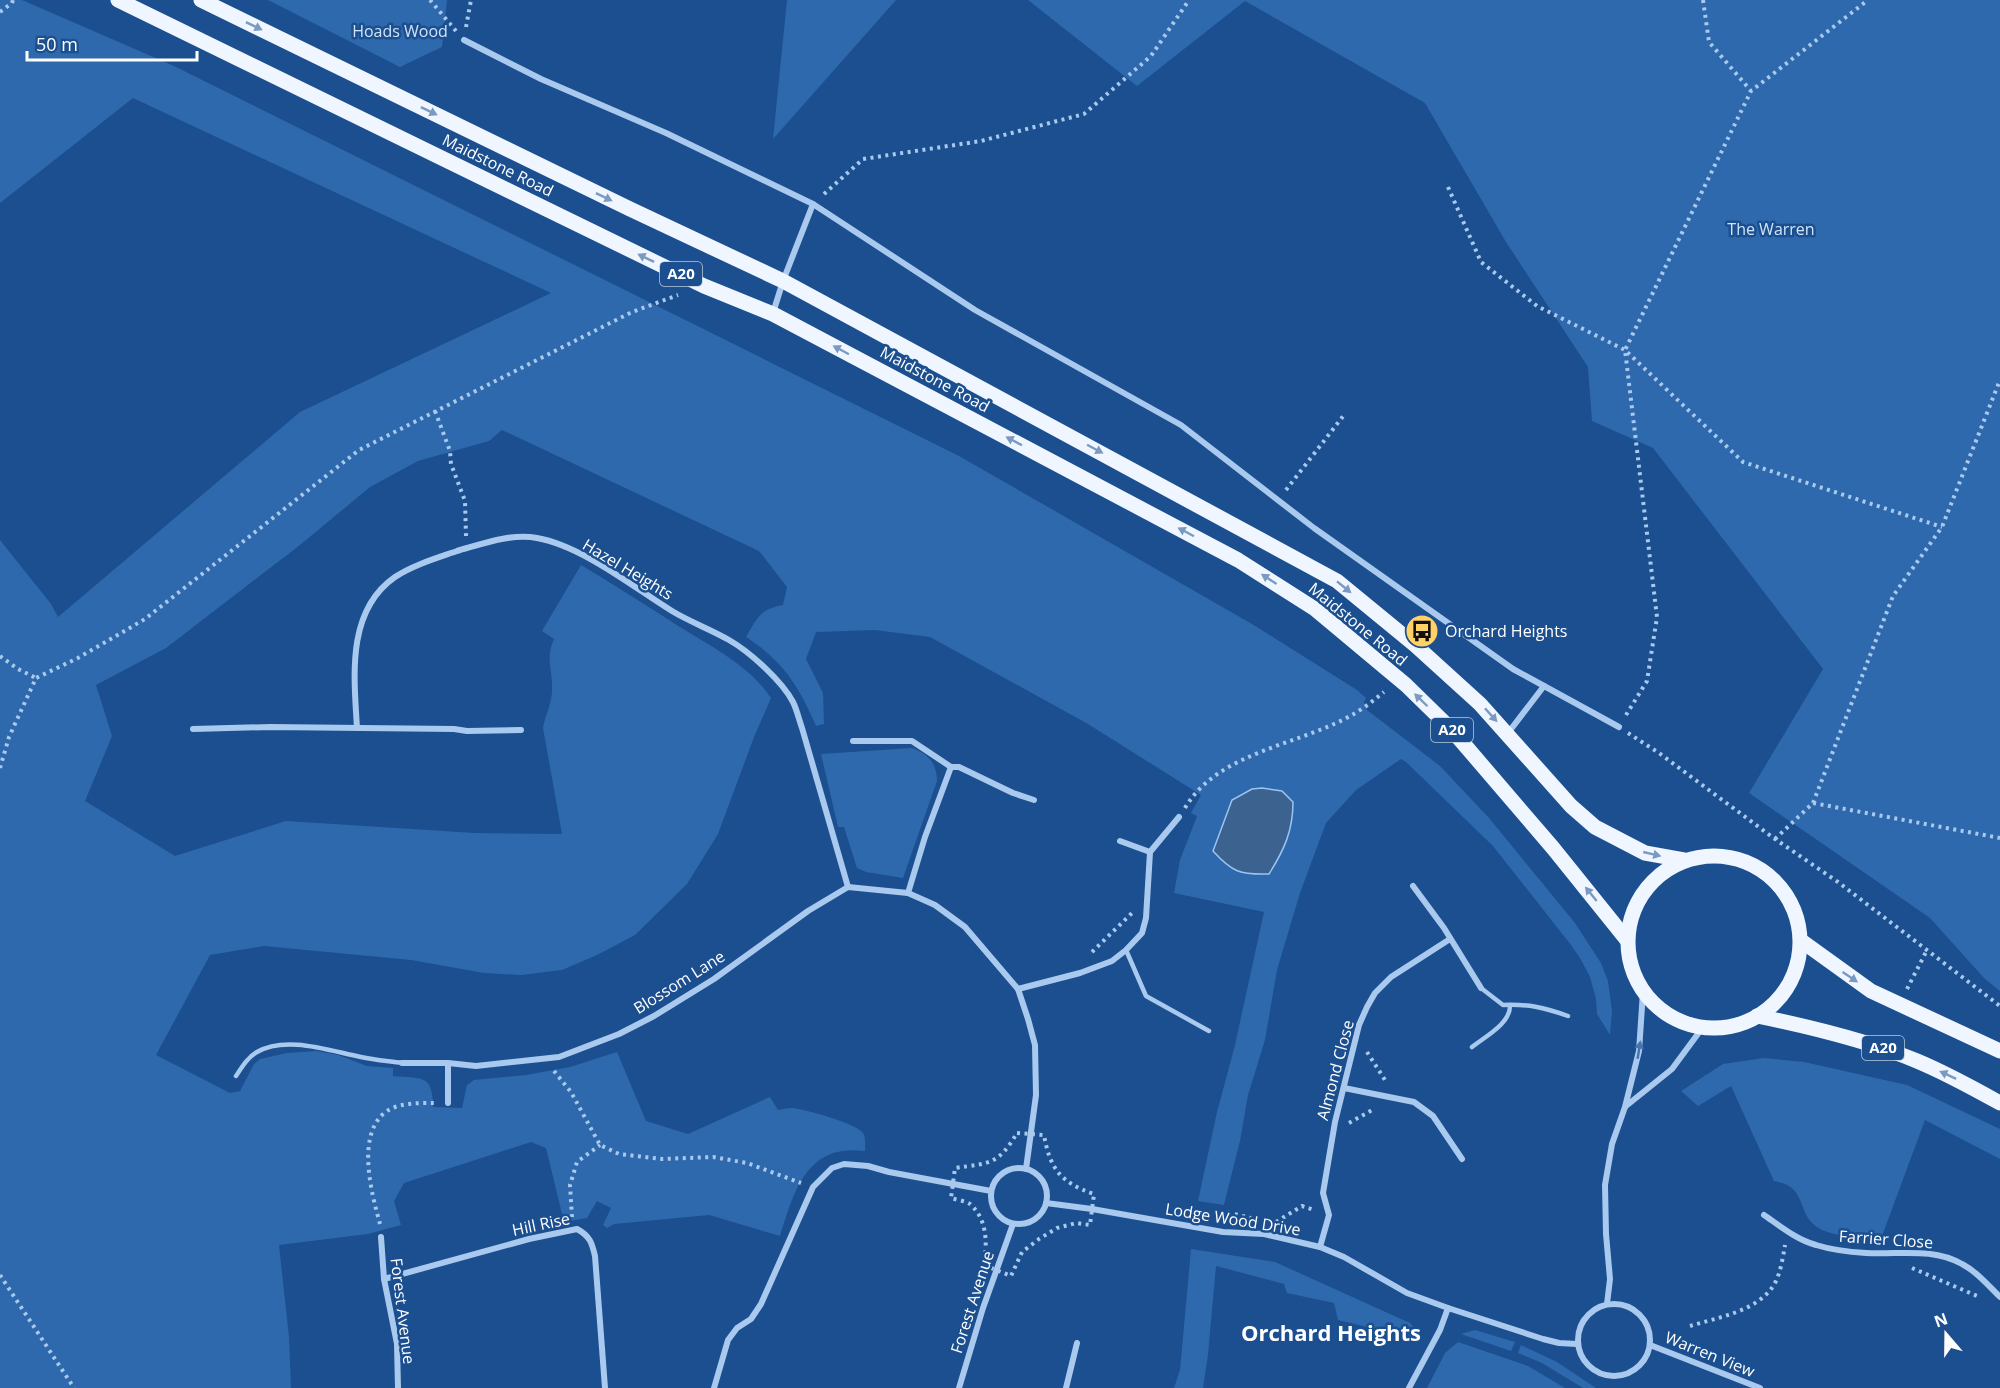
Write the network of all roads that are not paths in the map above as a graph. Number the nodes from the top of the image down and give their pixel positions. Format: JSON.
{"nodes":[{"id":1,"x":118,"y":0,"type":"edge"},
{"id":2,"x":201,"y":0,"type":"edge"},
{"id":3,"x":464,"y":40,"type":"road end"},
{"id":4,"x":813,"y":204,"type":"junction"},
{"id":5,"x":783,"y":281,"type":"junction"},
{"id":6,"x":773,"y":314,"type":"junction"},
{"id":7,"x":1544,"y":686,"type":"junction"},
{"id":8,"x":1619,"y":727,"type":"road end"},
{"id":9,"x":357,"y":728,"type":"junction"},
{"id":10,"x":193,"y":729,"type":"dead end"},
{"id":11,"x":521,"y":730,"type":"dead end"},
{"id":12,"x":1507,"y":734,"type":"junction"},
{"id":13,"x":853,"y":741,"type":"dead end"},
{"id":14,"x":951,"y":767,"type":"junction"},
{"id":15,"x":1034,"y":800,"type":"dead end"},
{"id":16,"x":1179,"y":817,"type":"road end"},
{"id":17,"x":1120,"y":841,"type":"dead end"},
{"id":18,"x":1150,"y":852,"type":"junction"},
{"id":19,"x":1684,"y":860,"type":"junction"},
{"id":20,"x":1413,"y":886,"type":"dead end"},
{"id":21,"x":848,"y":887,"type":"junction"},
{"id":22,"x":908,"y":893,"type":"junction"},
{"id":23,"x":1450,"y":939,"type":"junction"},
{"id":24,"x":1627,"y":940,"type":"junction"},
{"id":25,"x":1803,"y":942,"type":"junction"},
{"id":26,"x":1126,"y":950,"type":"junction"},
{"id":27,"x":1481,"y":988,"type":"joint"},
{"id":28,"x":1018,"y":989,"type":"junction"},
{"id":29,"x":1643,"y":992,"type":"junction"},
{"id":30,"x":1510,"y":1005,"type":"junction"},
{"id":31,"x":1568,"y":1016,"type":"dead end"},
{"id":32,"x":1757,"y":1016,"type":"junction"},
{"id":33,"x":1703,"y":1027,"type":"junction"},
{"id":34,"x":1209,"y":1031,"type":"dead end"},
{"id":35,"x":1472,"y":1047,"type":"dead end"},
{"id":36,"x":2000,"y":1051,"type":"edge"},
{"id":37,"x":402,"y":1062,"type":"joint"},
{"id":38,"x":448,"y":1063,"type":"junction"},
{"id":39,"x":236,"y":1076,"type":"dead end"},
{"id":40,"x":1344,"y":1088,"type":"junction"},
{"id":41,"x":448,"y":1103,"type":"road end"},
{"id":42,"x":2000,"y":1103,"type":"edge"},
{"id":43,"x":1625,"y":1107,"type":"junction"},
{"id":44,"x":1462,"y":1159,"type":"dead end"},
{"id":45,"x":1026,"y":1169,"type":"junction"},
{"id":46,"x":991,"y":1191,"type":"junction"},
{"id":47,"x":1046,"y":1203,"type":"junction"},
{"id":48,"x":1764,"y":1215,"type":"dead end"},
{"id":49,"x":1013,"y":1224,"type":"junction"},
{"id":50,"x":381,"y":1237,"type":"road end"},
{"id":51,"x":1320,"y":1247,"type":"junction"},
{"id":52,"x":384,"y":1279,"type":"junction"},
{"id":53,"x":2000,"y":1297,"type":"edge"},
{"id":54,"x":1607,"y":1304,"type":"junction"},
{"id":55,"x":1448,"y":1308,"type":"junction"},
{"id":56,"x":1077,"y":1343,"type":"dead end"},
{"id":57,"x":1577,"y":1344,"type":"junction"},
{"id":58,"x":1650,"y":1345,"type":"junction"},
{"id":59,"x":398,"y":1388,"type":"edge"},
{"id":60,"x":605,"y":1388,"type":"edge"},
{"id":61,"x":714,"y":1388,"type":"edge"},
{"id":62,"x":959,"y":1388,"type":"edge"},
{"id":63,"x":1066,"y":1388,"type":"edge"},
{"id":64,"x":1409,"y":1388,"type":"edge"},
{"id":65,"x":1760,"y":1388,"type":"edge"}],
"edges":[{"from":6,"to":1,"type":"main road","name":"Maidstone Road","number":"A20","one_way":true},
{"from":2,"to":5,"type":"main road","name":"Maidstone Road","number":"A20","one_way":true},
{"from":3,"to":4,"type":"street"},
{"from":4,"to":5,"type":"street"},
{"from":4,"to":7,"type":"street"},
{"from":5,"to":6,"type":"street"},
{"from":5,"to":12,"type":"main road","name":"Maidstone Road","number":"A20","one_way":true},
{"from":24,"to":6,"type":"main road","name":"Maidstone Road","number":"A20","one_way":true},
{"from":7,"to":8,"type":"street"},
{"from":7,"to":12,"type":"street"},
{"from":9,"to":10,"type":"street"},
{"from":9,"to":11,"type":"street"},
{"from":9,"to":21,"type":"street","name":"Hazel Heights"},
{"from":12,"to":19,"type":"main road","name":"Maidstone Road","number":"A20","one_way":true},
{"from":13,"to":14,"type":"street"},
{"from":14,"to":15,"type":"street"},
{"from":14,"to":22,"type":"street"},
{"from":16,"to":18,"type":"street"},
{"from":17,"to":18,"type":"street"},
{"from":18,"to":26,"type":"street"},
{"from":19,"to":24,"type":"main road"},
{"from":19,"to":25,"type":"main road"},
{"from":20,"to":23,"type":"street"},
{"from":21,"to":22,"type":"street"},
{"from":21,"to":38,"type":"street","name":"Blossom Lane"},
{"from":22,"to":28,"type":"street"},
{"from":23,"to":27,"type":"street"},
{"from":23,"to":40,"type":"street","name":"Almond Close"},
{"from":24,"to":29,"type":"main road"},
{"from":25,"to":32,"type":"main road"},
{"from":25,"to":36,"type":"main road","one_way":true},
{"from":26,"to":28,"type":"street"},
{"from":26,"to":34,"type":"lane"},
{"from":27,"to":30,"type":"lane"},
{"from":28,"to":45,"type":"street"},
{"from":29,"to":33,"type":"main road"},
{"from":43,"to":29,"type":"street","one_way":true},
{"from":30,"to":31,"type":"lane"},
{"from":30,"to":35,"type":"lane"},
{"from":32,"to":33,"type":"main road"},
{"from":42,"to":32,"type":"main road","number":"A20","one_way":true},
{"from":33,"to":43,"type":"street"},
{"from":37,"to":38,"type":"street","name":"Blossom Lane"},
{"from":37,"to":39,"type":"lane"},
{"from":38,"to":41,"type":"street"},
{"from":40,"to":44,"type":"street"},
{"from":40,"to":51,"type":"street","name":"Almond Close"},
{"from":43,"to":54,"type":"street"},
{"from":45,"to":46,"type":"street"},
{"from":45,"to":47,"type":"street"},
{"from":46,"to":49,"type":"street"},
{"from":46,"to":61,"type":"street"},
{"from":47,"to":49,"type":"street"},
{"from":47,"to":51,"type":"street","name":"Lodge Wood Drive"},
{"from":48,"to":53,"type":"street","name":"Farrier Close"},
{"from":49,"to":62,"type":"street","name":"Forest Avenue"},
{"from":50,"to":52,"type":"street","name":"Forest Avenue"},
{"from":51,"to":55,"type":"street","name":"Lodge Wood Drive"},
{"from":52,"to":59,"type":"street","name":"Forest Avenue"},
{"from":52,"to":60,"type":"street","name":"Hill Rise"},
{"from":54,"to":57,"type":"street"},
{"from":54,"to":58,"type":"street"},
{"from":55,"to":57,"type":"street","name":"Lodge Wood Drive"},
{"from":55,"to":64,"type":"street"},
{"from":56,"to":63,"type":"street"},
{"from":57,"to":58,"type":"street"},
{"from":58,"to":65,"type":"street","name":"Warren View"}]}
